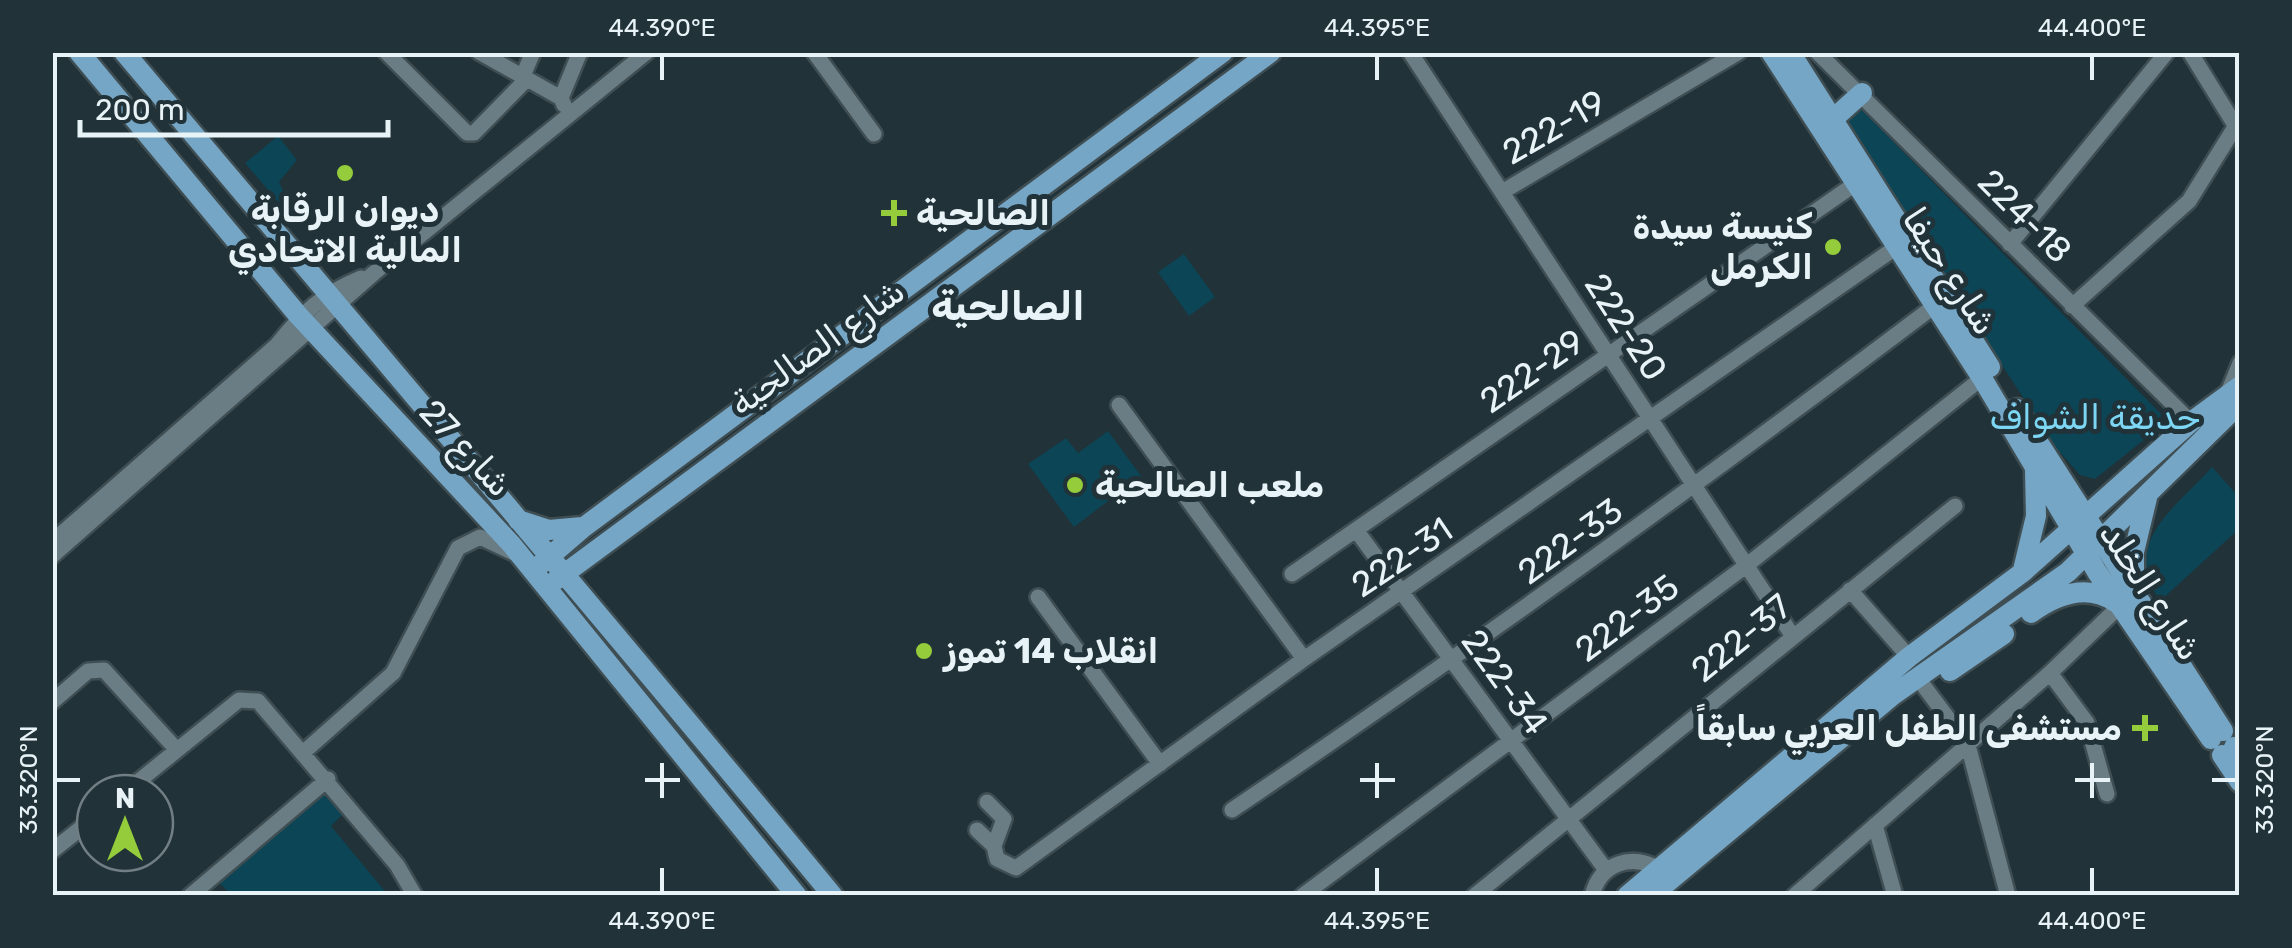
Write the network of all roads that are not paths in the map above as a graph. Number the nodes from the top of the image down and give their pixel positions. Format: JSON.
{"nodes":[{"id":1,"x":78,"y":52,"type":"edge"},
{"id":2,"x":386,"y":52,"type":"edge"},
{"id":3,"x":479,"y":52,"type":"edge"},
{"id":4,"x":533,"y":52,"type":"edge"},
{"id":5,"x":580,"y":52,"type":"edge"},
{"id":6,"x":647,"y":52,"type":"edge"},
{"id":7,"x":814,"y":52,"type":"edge"},
{"id":8,"x":1223,"y":52,"type":"edge"},
{"id":9,"x":1271,"y":52,"type":"edge"},
{"id":10,"x":1410,"y":52,"type":"edge"},
{"id":11,"x":1740,"y":52,"type":"edge"},
{"id":12,"x":1771,"y":52,"type":"edge"},
{"id":13,"x":1790,"y":52,"type":"edge"},
{"id":14,"x":1816,"y":52,"type":"edge"},
{"id":15,"x":2167,"y":52,"type":"edge"},
{"id":16,"x":2190,"y":52,"type":"edge"},
{"id":17,"x":124,"y":56,"type":"edge"},
{"id":18,"x":524,"y":79,"type":"junction"},
{"id":19,"x":1862,"y":93,"type":"junction"},
{"id":20,"x":565,"y":105,"type":"junction"},
{"id":21,"x":1832,"y":120,"type":"junction"},
{"id":22,"x":2238,"y":125,"type":"edge"},
{"id":23,"x":874,"y":134,"type":"dead end"},
{"id":24,"x":1094,"y":148,"type":"junction"},
{"id":25,"x":1111,"y":172,"type":"junction"},
{"id":26,"x":1854,"y":184,"type":"junction"},
{"id":27,"x":1502,"y":192,"type":"junction"},
{"id":28,"x":2010,"y":244,"type":"junction"},
{"id":29,"x":1895,"y":248,"type":"junction"},
{"id":30,"x":332,"y":299,"type":"junction"},
{"id":31,"x":2072,"y":306,"type":"junction"},
{"id":32,"x":1933,"y":307,"type":"junction"},
{"id":33,"x":305,"y":323,"type":"junction"},
{"id":34,"x":833,"y":342,"type":"junction"},
{"id":35,"x":1608,"y":355,"type":"junction"},
{"id":36,"x":850,"y":363,"type":"junction"},
{"id":37,"x":2240,"y":363,"type":"edge"},
{"id":38,"x":1982,"y":378,"type":"junction"},
{"id":39,"x":2235,"y":395,"type":"edge"},
{"id":40,"x":1118,"y":405,"type":"dead end"},
{"id":41,"x":1652,"y":420,"type":"junction"},
{"id":42,"x":2191,"y":422,"type":"junction"},
{"id":43,"x":2034,"y":464,"type":"junction"},
{"id":44,"x":1695,"y":487,"type":"junction"},
{"id":45,"x":2150,"y":490,"type":"junction"},
{"id":46,"x":1955,"y":506,"type":"dead end"},
{"id":47,"x":515,"y":519,"type":"junction"},
{"id":48,"x":2078,"y":522,"type":"junction"},
{"id":49,"x":584,"y":527,"type":"junction"},
{"id":50,"x":1356,"y":530,"type":"junction"},
{"id":51,"x":52,"y":542,"type":"edge"},
{"id":52,"x":599,"y":549,"type":"junction"},
{"id":53,"x":2095,"y":549,"type":"junction"},
{"id":54,"x":52,"y":556,"type":"edge"},
{"id":55,"x":521,"y":556,"type":"junction"},
{"id":56,"x":549,"y":557,"type":"junction"},
{"id":57,"x":1746,"y":565,"type":"junction"},
{"id":58,"x":2022,"y":572,"type":"junction"},
{"id":59,"x":564,"y":574,"type":"junction"},
{"id":60,"x":1292,"y":574,"type":"dead end"},
{"id":61,"x":540,"y":580,"type":"junction"},
{"id":62,"x":1850,"y":590,"type":"junction"},
{"id":63,"x":1403,"y":594,"type":"junction"},
{"id":64,"x":1038,"y":598,"type":"dead end"},
{"id":65,"x":2126,"y":599,"type":"junction"},
{"id":66,"x":596,"y":609,"type":"junction"},
{"id":67,"x":1792,"y":635,"type":"junction"},
{"id":68,"x":1909,"y":657,"type":"junction"},
{"id":69,"x":1304,"y":659,"type":"junction"},
{"id":70,"x":1452,"y":662,"type":"junction"},
{"id":71,"x":2050,"y":673,"type":"junction"},
{"id":72,"x":1923,"y":685,"type":"junction"},
{"id":73,"x":1893,"y":695,"type":"junction"},
{"id":74,"x":52,"y":702,"type":"edge"},
{"id":75,"x":702,"y":734,"type":"junction"},
{"id":76,"x":1512,"y":743,"type":"junction"},
{"id":77,"x":1968,"y":745,"type":"junction"},
{"id":78,"x":2226,"y":746,"type":"edge"},
{"id":79,"x":177,"y":750,"type":"junction"},
{"id":80,"x":304,"y":751,"type":"junction"},
{"id":81,"x":680,"y":751,"type":"junction"},
{"id":82,"x":1160,"y":764,"type":"junction"},
{"id":83,"x":149,"y":773,"type":"edge"},
{"id":84,"x":328,"y":780,"type":"junction"},
{"id":85,"x":2240,"y":782,"type":"edge"},
{"id":86,"x":2106,"y":794,"type":"dead end"},
{"id":87,"x":987,"y":802,"type":"dead end"},
{"id":88,"x":1232,"y":810,"type":"dead end"},
{"id":89,"x":1568,"y":818,"type":"junction"},
{"id":90,"x":1876,"y":825,"type":"junction"},
{"id":91,"x":977,"y":830,"type":"dead end"},
{"id":92,"x":75,"y":833,"type":"edge"},
{"id":93,"x":994,"y":846,"type":"junction"},
{"id":94,"x":52,"y":851,"type":"edge"},
{"id":95,"x":1606,"y":870,"type":"junction"},
{"id":96,"x":1668,"y":882,"type":"edge"},
{"id":97,"x":192,"y":895,"type":"edge"},
{"id":98,"x":415,"y":896,"type":"edge"},
{"id":99,"x":797,"y":896,"type":"edge"},
{"id":100,"x":834,"y":896,"type":"edge"},
{"id":101,"x":1302,"y":896,"type":"edge"},
{"id":102,"x":1474,"y":896,"type":"edge"},
{"id":103,"x":1592,"y":896,"type":"edge"},
{"id":104,"x":1627,"y":896,"type":"edge"},
{"id":105,"x":1652,"y":896,"type":"edge"},
{"id":106,"x":1794,"y":896,"type":"edge"},
{"id":107,"x":1894,"y":896,"type":"edge"},
{"id":108,"x":2008,"y":896,"type":"edge"}],
"edges":[{"from":1,"to":33,"type":"main road","name":"شارع 27"},
{"from":2,"to":18,"type":"street"},
{"from":3,"to":18,"type":"street"},
{"from":4,"to":18,"type":"street"},
{"from":5,"to":20,"type":"street"},
{"from":6,"to":20,"type":"street"},
{"from":7,"to":23,"type":"street"},
{"from":8,"to":24,"type":"main road","name":"شارع الصالحية"},
{"from":9,"to":25,"type":"main road","name":"شارع الصالحية"},
{"from":10,"to":27,"type":"street","name":"222-20"},
{"from":11,"to":27,"type":"street","name":"222-19"},
{"from":12,"to":26,"type":"main road","name":"شارع حيفا"},
{"from":13,"to":21,"type":"main road","name":"شارع حيفا"},
{"from":14,"to":19,"type":"street","name":"224-18"},
{"from":15,"to":28,"type":"street"},
{"from":16,"to":22,"type":"street"},
{"from":17,"to":30,"type":"main road","name":"شارع 27"},
{"from":18,"to":20,"type":"street"},
{"from":19,"to":21,"type":"main road"},
{"from":19,"to":28,"type":"street","name":"224-18"},
{"from":20,"to":30,"type":"street"},
{"from":21,"to":48,"type":"main road","name":"شارع حيفا"},
{"from":22,"to":31,"type":"street"},
{"from":24,"to":25,"type":"main road"},
{"from":24,"to":34,"type":"main road","name":"شارع الصالحية"},
{"from":25,"to":36,"type":"main road","name":"شارع الصالحية"},
{"from":26,"to":29,"type":"main road","name":"شارع حيفا"},
{"from":26,"to":35,"type":"street","name":"222-29"},
{"from":27,"to":35,"type":"street","name":"222-20"},
{"from":28,"to":31,"type":"street","name":"224-18"},
{"from":29,"to":32,"type":"main road","name":"شارع حيفا"},
{"from":29,"to":41,"type":"street","name":"222-31"},
{"from":30,"to":33,"type":"street"},
{"from":30,"to":47,"type":"main road","name":"شارع 27"},
{"from":31,"to":42,"type":"street","name":"224-18"},
{"from":32,"to":38,"type":"main road","name":"شارع حيفا"},
{"from":32,"to":44,"type":"street","name":"222-33"},
{"from":33,"to":51,"type":"street"},
{"from":33,"to":54,"type":"street"},
{"from":33,"to":55,"type":"main road","name":"شارع 27"},
{"from":34,"to":36,"type":"main road"},
{"from":34,"to":49,"type":"main road","name":"شارع الصالحية"},
{"from":35,"to":41,"type":"street","name":"222-20"},
{"from":35,"to":50,"type":"street","name":"222-29"},
{"from":36,"to":52,"type":"main road","name":"شارع الصالحية"},
{"from":37,"to":39,"type":"street"},
{"from":38,"to":43,"type":"main road","name":"شارع حيفا"},
{"from":38,"to":57,"type":"street","name":"222-35"},
{"from":39,"to":42,"type":"main road"},
{"from":39,"to":45,"type":"main road"},
{"from":40,"to":69,"type":"street"},
{"from":41,"to":44,"type":"street","name":"222-20"},
{"from":41,"to":63,"type":"street","name":"222-31"},
{"from":42,"to":48,"type":"main road"},
{"from":43,"to":48,"type":"main road","name":"شارع حيفا"},
{"from":43,"to":58,"type":"main road"},
{"from":44,"to":57,"type":"street","name":"222-20"},
{"from":44,"to":70,"type":"street","name":"222-33"},
{"from":45,"to":53,"type":"main road"},
{"from":45,"to":65,"type":"main road"},
{"from":46,"to":62,"type":"street","name":"222-37"},
{"from":47,"to":49,"type":"main road"},
{"from":47,"to":56,"type":"main road","name":"شارع 27"},
{"from":48,"to":53,"type":"main road","name":"شارع الخلد"},
{"from":48,"to":58,"type":"main road"},
{"from":49,"to":56,"type":"main road","name":"شارع الصالحية"},
{"from":50,"to":60,"type":"street","name":"222-29"},
{"from":50,"to":63,"type":"street","name":"222-34"},
{"from":52,"to":59,"type":"main road","name":"شارع الصالحية"},
{"from":52,"to":66,"type":"main road"},
{"from":53,"to":65,"type":"main road","name":"شارع الخلد"},
{"from":53,"to":73,"type":"main road"},
{"from":55,"to":61,"type":"main road","name":"شارع 27"},
{"from":55,"to":80,"type":"street"},
{"from":56,"to":59,"type":"main road","name":"شارع 27"},
{"from":56,"to":61,"type":"main road","name":"شارع الصالحية"},
{"from":57,"to":67,"type":"street","name":"222-20"},
{"from":57,"to":76,"type":"street","name":"222-35"},
{"from":58,"to":68,"type":"main road"},
{"from":59,"to":61,"type":"main road","name":"شارع الصالحية"},
{"from":59,"to":66,"type":"main road","name":"شارع 27"},
{"from":61,"to":81,"type":"main road","name":"شارع 27"},
{"from":62,"to":67,"type":"street","name":"222-37"},
{"from":62,"to":68,"type":"street"},
{"from":63,"to":69,"type":"street","name":"222-31"},
{"from":63,"to":70,"type":"street","name":"222-34"},
{"from":64,"to":82,"type":"street"},
{"from":65,"to":71,"type":"street"},
{"from":65,"to":72,"type":"main road"},
{"from":65,"to":78,"type":"main road","name":"شارع الخلد"},
{"from":66,"to":75,"type":"main road","name":"شارع 27"},
{"from":67,"to":89,"type":"street","name":"222-37"},
{"from":68,"to":96,"type":"main road"},
{"from":69,"to":82,"type":"street","name":"222-31"},
{"from":70,"to":76,"type":"street","name":"222-34"},
{"from":70,"to":88,"type":"street","name":"222-33"},
{"from":71,"to":77,"type":"street"},
{"from":71,"to":86,"type":"street"},
{"from":72,"to":73,"type":"main road"},
{"from":72,"to":77,"type":"street"},
{"from":73,"to":96,"type":"main road"},
{"from":74,"to":79,"type":"street"},
{"from":75,"to":81,"type":"main road"},
{"from":75,"to":100,"type":"main road","name":"شارع 27"},
{"from":76,"to":89,"type":"street","name":"222-34"},
{"from":76,"to":101,"type":"street","name":"222-35"},
{"from":77,"to":90,"type":"street"},
{"from":77,"to":108,"type":"street"},
{"from":78,"to":85,"type":"main road","name":"شارع الخلد"},
{"from":79,"to":80,"type":"street"},
{"from":79,"to":83,"type":"street"},
{"from":80,"to":84,"type":"street"},
{"from":81,"to":99,"type":"main road","name":"شارع 27"},
{"from":82,"to":93,"type":"street","name":"222-31"},
{"from":84,"to":97,"type":"street"},
{"from":84,"to":98,"type":"street"},
{"from":87,"to":93,"type":"street"},
{"from":89,"to":95,"type":"street","name":"222-34"},
{"from":89,"to":102,"type":"street","name":"222-37"},
{"from":90,"to":106,"type":"street"},
{"from":90,"to":107,"type":"street"},
{"from":91,"to":93,"type":"street"},
{"from":92,"to":94,"type":"street"},
{"from":95,"to":96,"type":"street"},
{"from":95,"to":103,"type":"street"},
{"from":96,"to":104,"type":"main road"},
{"from":96,"to":105,"type":"main road"}]}
